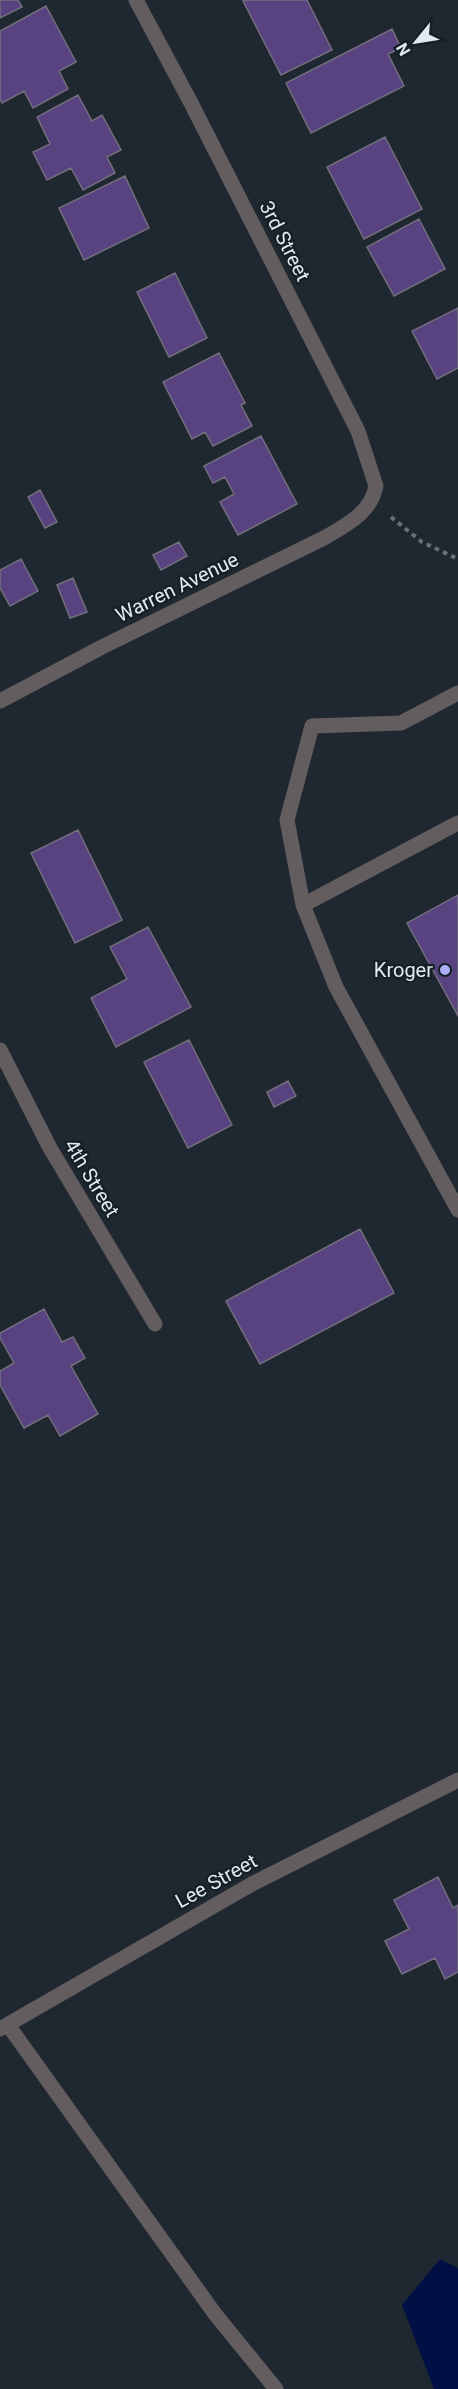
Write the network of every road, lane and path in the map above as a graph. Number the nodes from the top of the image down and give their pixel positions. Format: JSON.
{"nodes":[{"id":1,"x":136,"y":0,"type":"edge"},
{"id":2,"x":371,"y":504,"type":"junction"},
{"id":3,"x":458,"y":559,"type":"edge"},
{"id":4,"x":458,"y":693,"type":"edge"},
{"id":5,"x":0,"y":701,"type":"edge"},
{"id":6,"x":458,"y":823,"type":"edge"},
{"id":7,"x":303,"y":904,"type":"junction"},
{"id":8,"x":0,"y":1050,"type":"edge"},
{"id":9,"x":458,"y":1210,"type":"edge"},
{"id":10,"x":155,"y":1324,"type":"dead end"},
{"id":11,"x":458,"y":1780,"type":"edge"},
{"id":12,"x":4,"y":2027,"type":"edge"},
{"id":13,"x":276,"y":2389,"type":"edge"}],
"edges":[{"from":1,"to":2,"type":"street","name":"3rd Street"},
{"from":2,"to":3,"type":"path"},
{"from":2,"to":5,"type":"street","name":"Warren Avenue"},
{"from":4,"to":7,"type":"street"},
{"from":6,"to":7,"type":"street"},
{"from":7,"to":9,"type":"street"},
{"from":8,"to":10,"type":"street","name":"4th Street"},
{"from":11,"to":12,"type":"street","name":"Lee Street"},
{"from":12,"to":13,"type":"street"}]}
